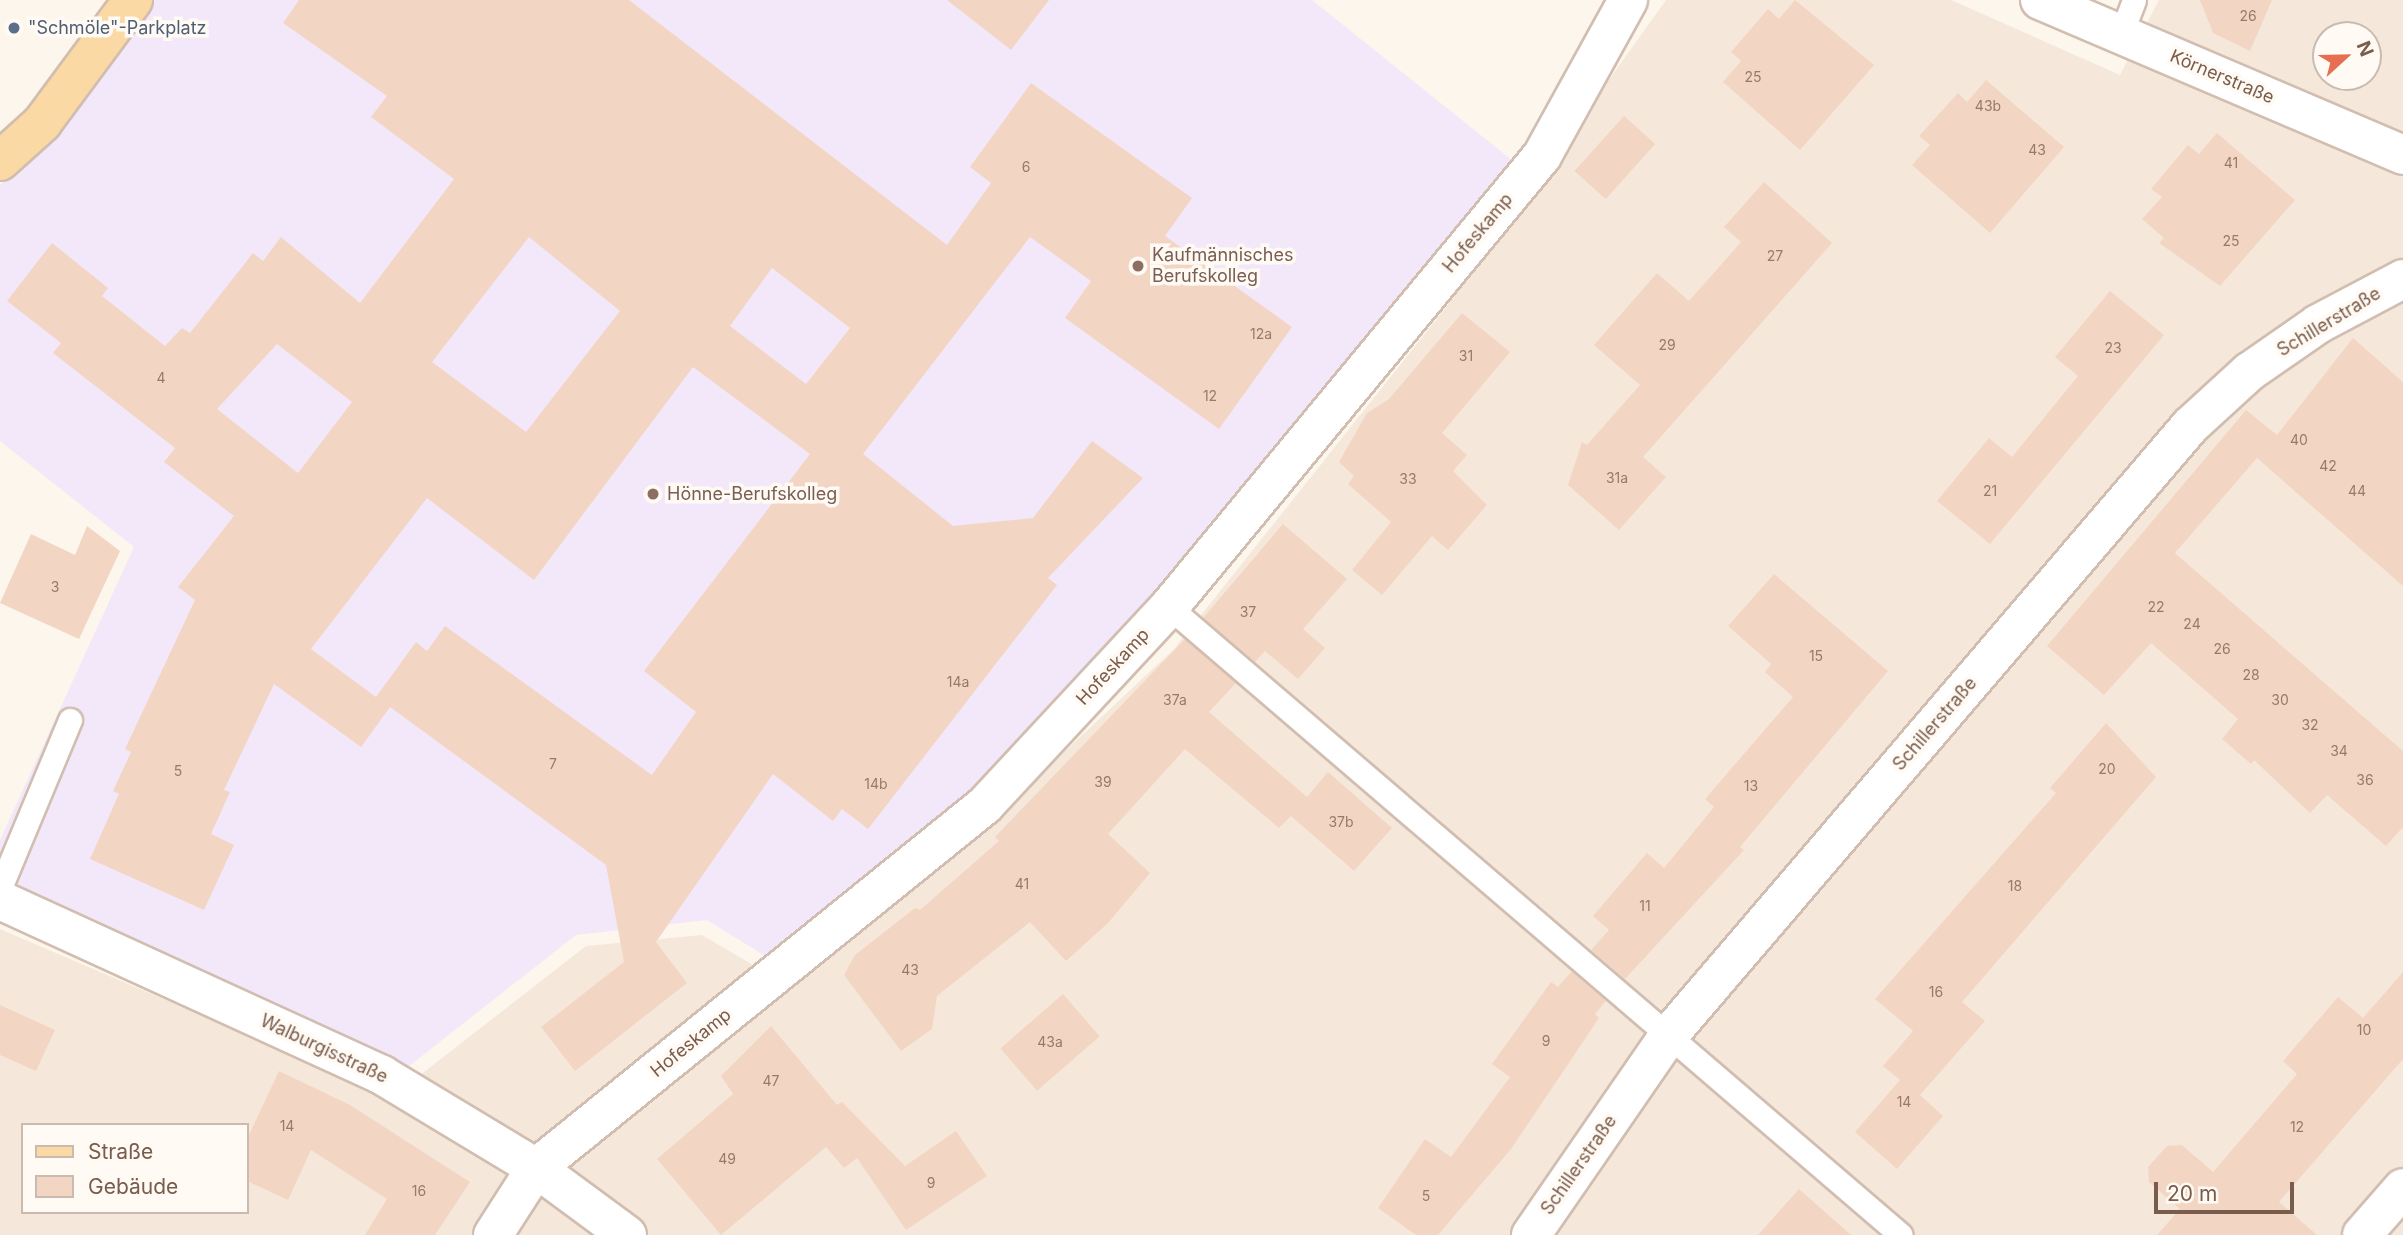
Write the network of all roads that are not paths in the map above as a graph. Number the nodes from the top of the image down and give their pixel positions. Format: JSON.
{"nodes":[{"id":1,"x":134,"y":0,"type":"edge"},
{"id":2,"x":1628,"y":0,"type":"edge"},
{"id":3,"x":2040,"y":0,"type":"edge"},
{"id":4,"x":2127,"y":17,"type":"edge"},
{"id":5,"x":2403,"y":155,"type":"edge"},
{"id":6,"x":0,"y":161,"type":"edge"},
{"id":7,"x":2403,"y":279,"type":"edge"},
{"id":8,"x":1169,"y":607,"type":"junction"},
{"id":9,"x":70,"y":720,"type":"dead end"},
{"id":10,"x":0,"y":887,"type":"edge"},
{"id":11,"x":0,"y":900,"type":"edge"},
{"id":12,"x":1669,"y":1035,"type":"junction"},
{"id":13,"x":536,"y":1168,"type":"junction"},
{"id":14,"x":2403,"y":1188,"type":"edge"},
{"id":15,"x":493,"y":1235,"type":"edge"},
{"id":16,"x":626,"y":1235,"type":"edge"},
{"id":17,"x":1531,"y":1235,"type":"edge"},
{"id":18,"x":1901,"y":1235,"type":"edge"},
{"id":19,"x":2361,"y":1235,"type":"edge"}],
"edges":[{"from":1,"to":6,"type":"main road"},
{"from":2,"to":8,"type":"street","name":"Hofeskamp"},
{"from":3,"to":4,"type":"street","name":"Körnerstraße"},
{"from":4,"to":5,"type":"street","name":"Körnerstraße"},
{"from":7,"to":12,"type":"street","name":"Schillerstraße"},
{"from":8,"to":12,"type":"lane"},
{"from":8,"to":13,"type":"street","name":"Hofeskamp"},
{"from":9,"to":10,"type":"lane"},
{"from":11,"to":13,"type":"street","name":"Walburgisstraße"},
{"from":12,"to":17,"type":"street","name":"Schillerstraße"},
{"from":12,"to":18,"type":"lane"},
{"from":13,"to":15,"type":"street","name":"Hofeskamp"},
{"from":13,"to":16,"type":"street","name":"Walburgisstraße"},
{"from":14,"to":19,"type":"street"}]}
